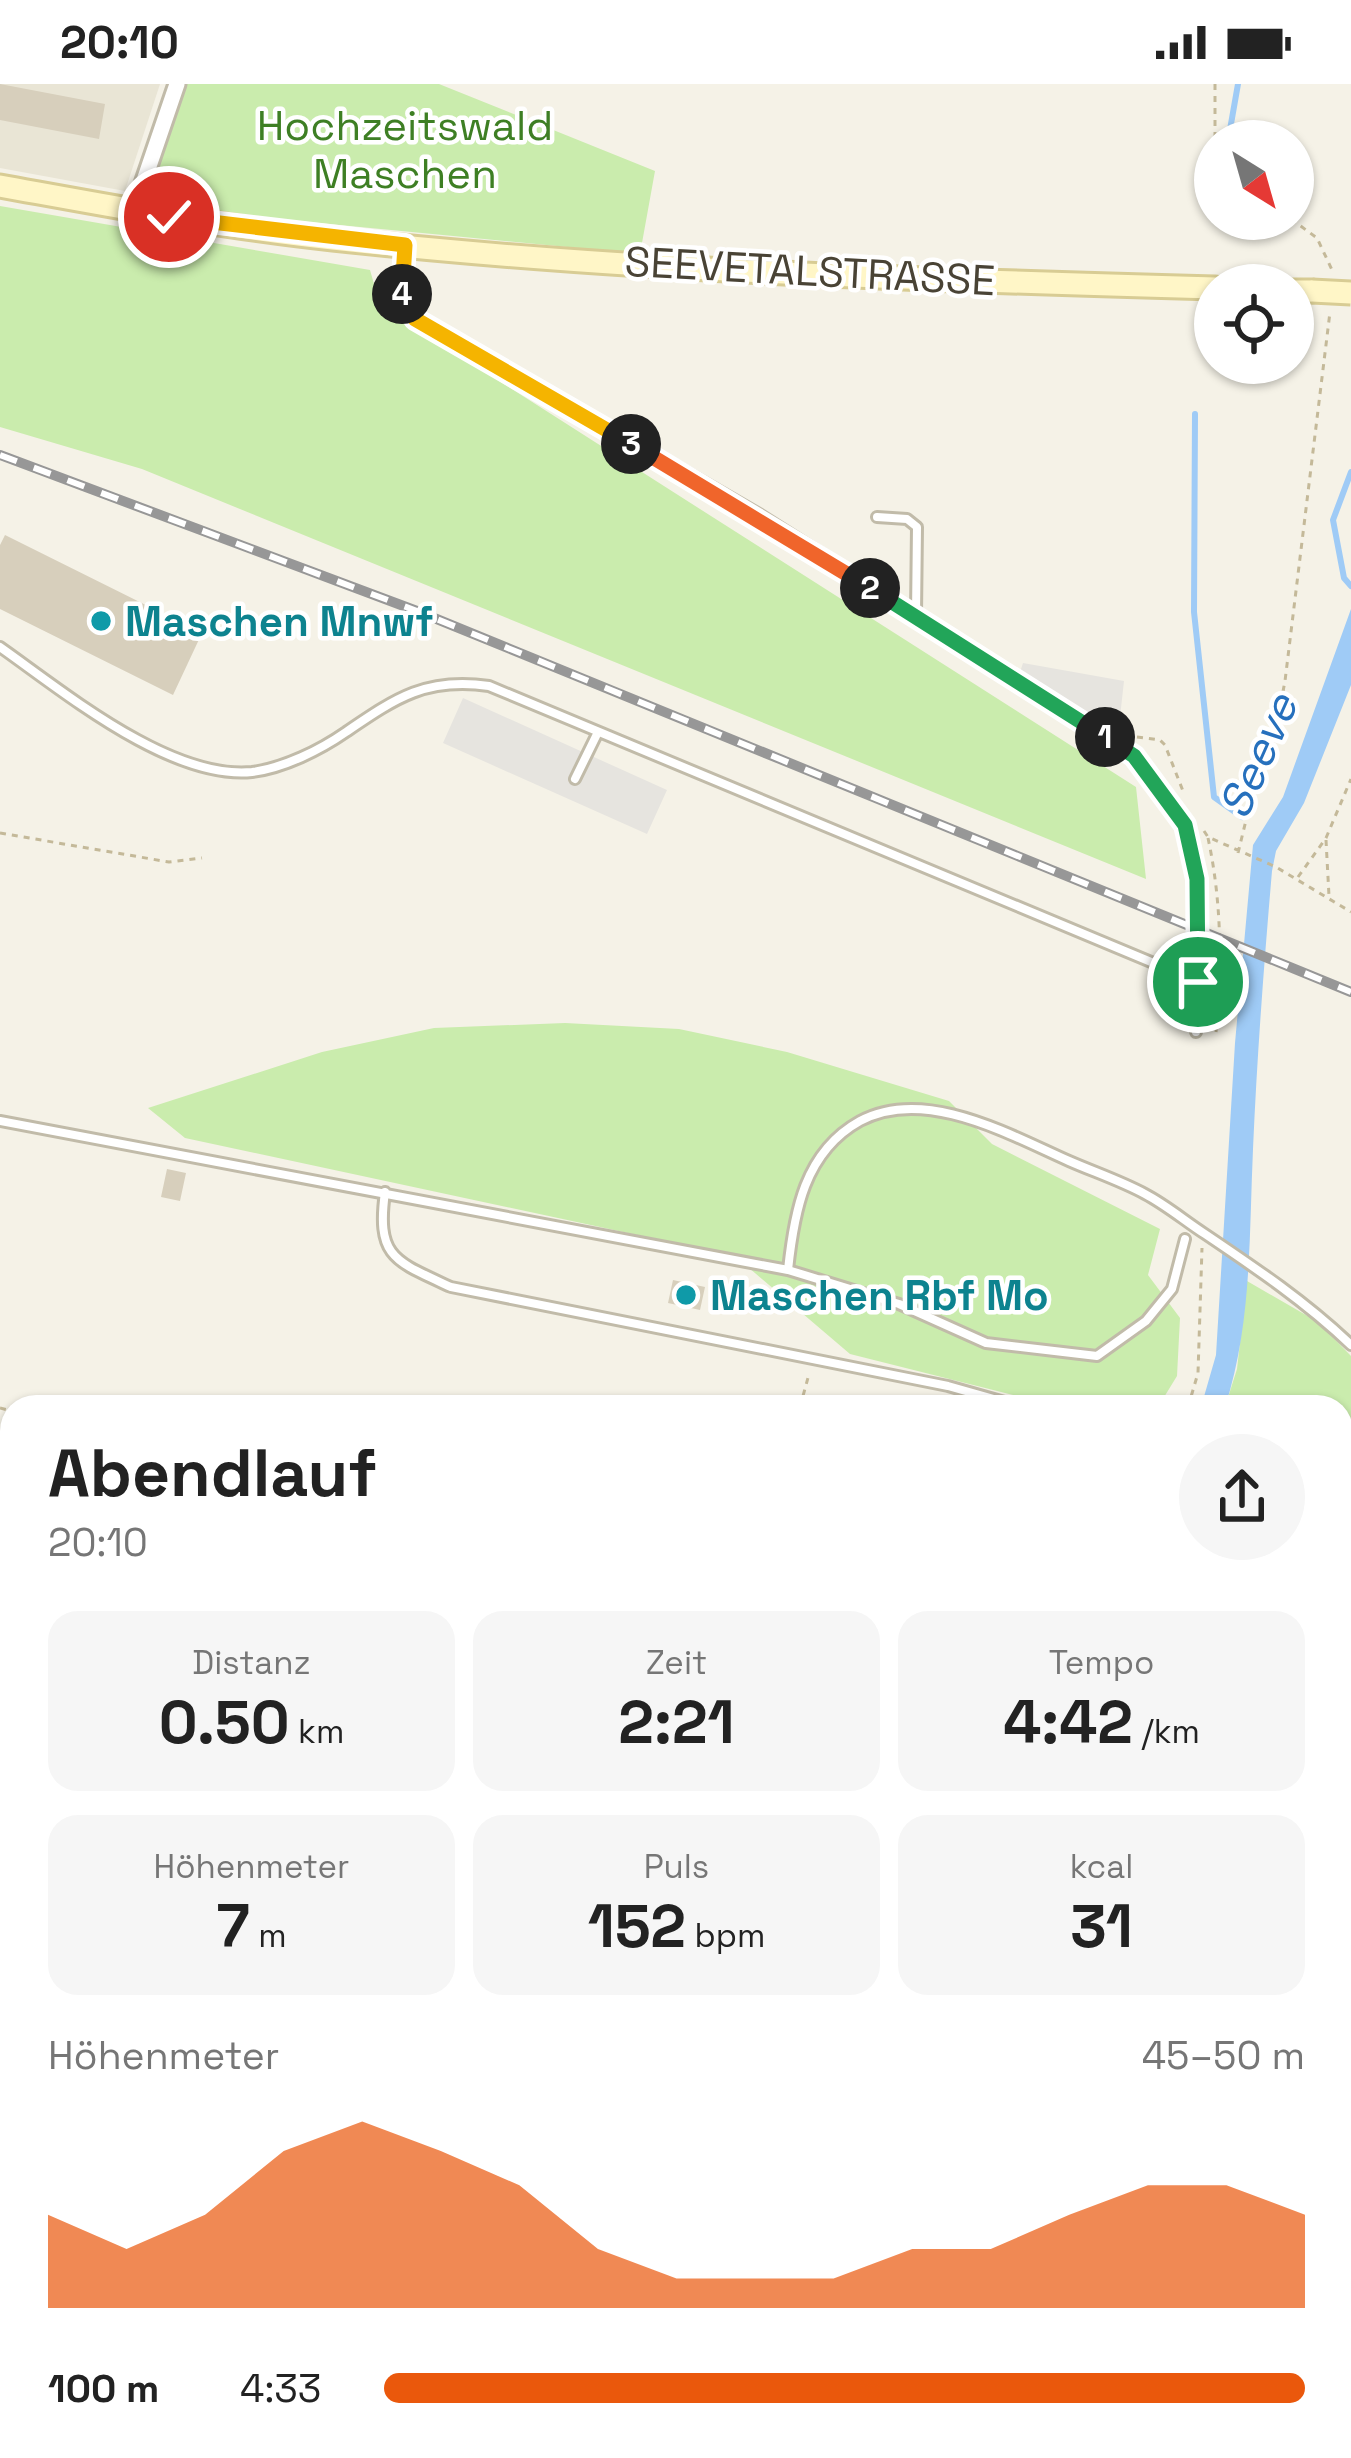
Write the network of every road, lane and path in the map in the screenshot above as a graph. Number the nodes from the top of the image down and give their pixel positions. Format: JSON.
{"nodes":[{"id":1,"x":177,"y":84,"type":"edge"},
{"id":2,"x":1215,"y":84,"type":"edge"},
{"id":3,"x":1215,"y":120,"type":"edge"},
{"id":4,"x":0,"y":186,"type":"edge"},
{"id":5,"x":134,"y":210,"type":"junction"},
{"id":6,"x":1314,"y":236,"type":"edge"},
{"id":7,"x":405,"y":245,"type":"junction"},
{"id":8,"x":1333,"y":271,"type":"dead end"},
{"id":9,"x":1194,"y":287,"type":"edge"},
{"id":10,"x":1314,"y":291,"type":"edge"},
{"id":11,"x":1351,"y":293,"type":"edge"},
{"id":12,"x":1330,"y":318,"type":"dead end"},
{"id":13,"x":877,"y":517,"type":"dead end"},
{"id":14,"x":916,"y":617,"type":"junction"},
{"id":15,"x":0,"y":647,"type":"edge"},
{"id":16,"x":598,"y":732,"type":"junction"},
{"id":17,"x":575,"y":778,"type":"dead end"},
{"id":18,"x":1351,"y":778,"type":"edge"},
{"id":19,"x":0,"y":833,"type":"edge"},
{"id":20,"x":1208,"y":837,"type":"dead end"},
{"id":21,"x":1326,"y":838,"type":"junction"},
{"id":22,"x":1238,"y":853,"type":"dead end"},
{"id":23,"x":202,"y":858,"type":"dead end"},
{"id":24,"x":1250,"y":859,"type":"dead end"},
{"id":25,"x":1297,"y":879,"type":"junction"},
{"id":26,"x":1329,"y":897,"type":"junction"},
{"id":27,"x":1351,"y":912,"type":"edge"},
{"id":28,"x":1198,"y":982,"type":"junction"},
{"id":29,"x":1196,"y":1032,"type":"dead end"},
{"id":30,"x":1216,"y":1032,"type":"dead end"},
{"id":31,"x":0,"y":1121,"type":"edge"},
{"id":32,"x":385,"y":1192,"type":"junction"},
{"id":33,"x":1185,"y":1239,"type":"dead end"},
{"id":34,"x":1202,"y":1248,"type":"dead end"},
{"id":35,"x":788,"y":1270,"type":"junction"},
{"id":36,"x":1351,"y":1345,"type":"edge"},
{"id":37,"x":812,"y":1358,"type":"junction"},
{"id":38,"x":803,"y":1395,"type":"edge"},
{"id":39,"x":980,"y":1395,"type":"edge"},
{"id":40,"x":1191,"y":1395,"type":"edge"}],
"edges":[{"from":1,"to":5,"type":"street"},
{"from":2,"to":3,"type":"path"},
{"from":4,"to":5,"type":"main road","name":"SEEVETALSTRASSE"},
{"from":5,"to":7,"type":"main road","name":"SEEVETALSTRASSE"},
{"from":6,"to":8,"type":"path"},
{"from":7,"to":9,"type":"main road","name":"SEEVETALSTRASSE"},
{"from":7,"to":14,"type":"street"},
{"from":10,"to":11,"type":"main road","bridge":true},
{"from":12,"to":22,"type":"path"},
{"from":13,"to":14,"type":"lane"},
{"from":14,"to":28,"type":"street"},
{"from":15,"to":16,"type":"lane"},
{"from":16,"to":17,"type":"lane"},
{"from":16,"to":28,"type":"lane"},
{"from":18,"to":21,"type":"path"},
{"from":19,"to":23,"type":"path"},
{"from":20,"to":30,"type":"path"},
{"from":21,"to":25,"type":"path"},
{"from":21,"to":26,"type":"path"},
{"from":24,"to":25,"type":"path"},
{"from":25,"to":26,"type":"path"},
{"from":26,"to":27,"type":"path"},
{"from":28,"to":29,"type":"lane"},
{"from":31,"to":32,"type":"lane"},
{"from":32,"to":35,"type":"lane"},
{"from":32,"to":37,"type":"lane"},
{"from":33,"to":35,"type":"lane"},
{"from":34,"to":40,"type":"path"},
{"from":35,"to":36,"type":"lane"},
{"from":37,"to":38,"type":"path"},
{"from":37,"to":39,"type":"lane"}]}
